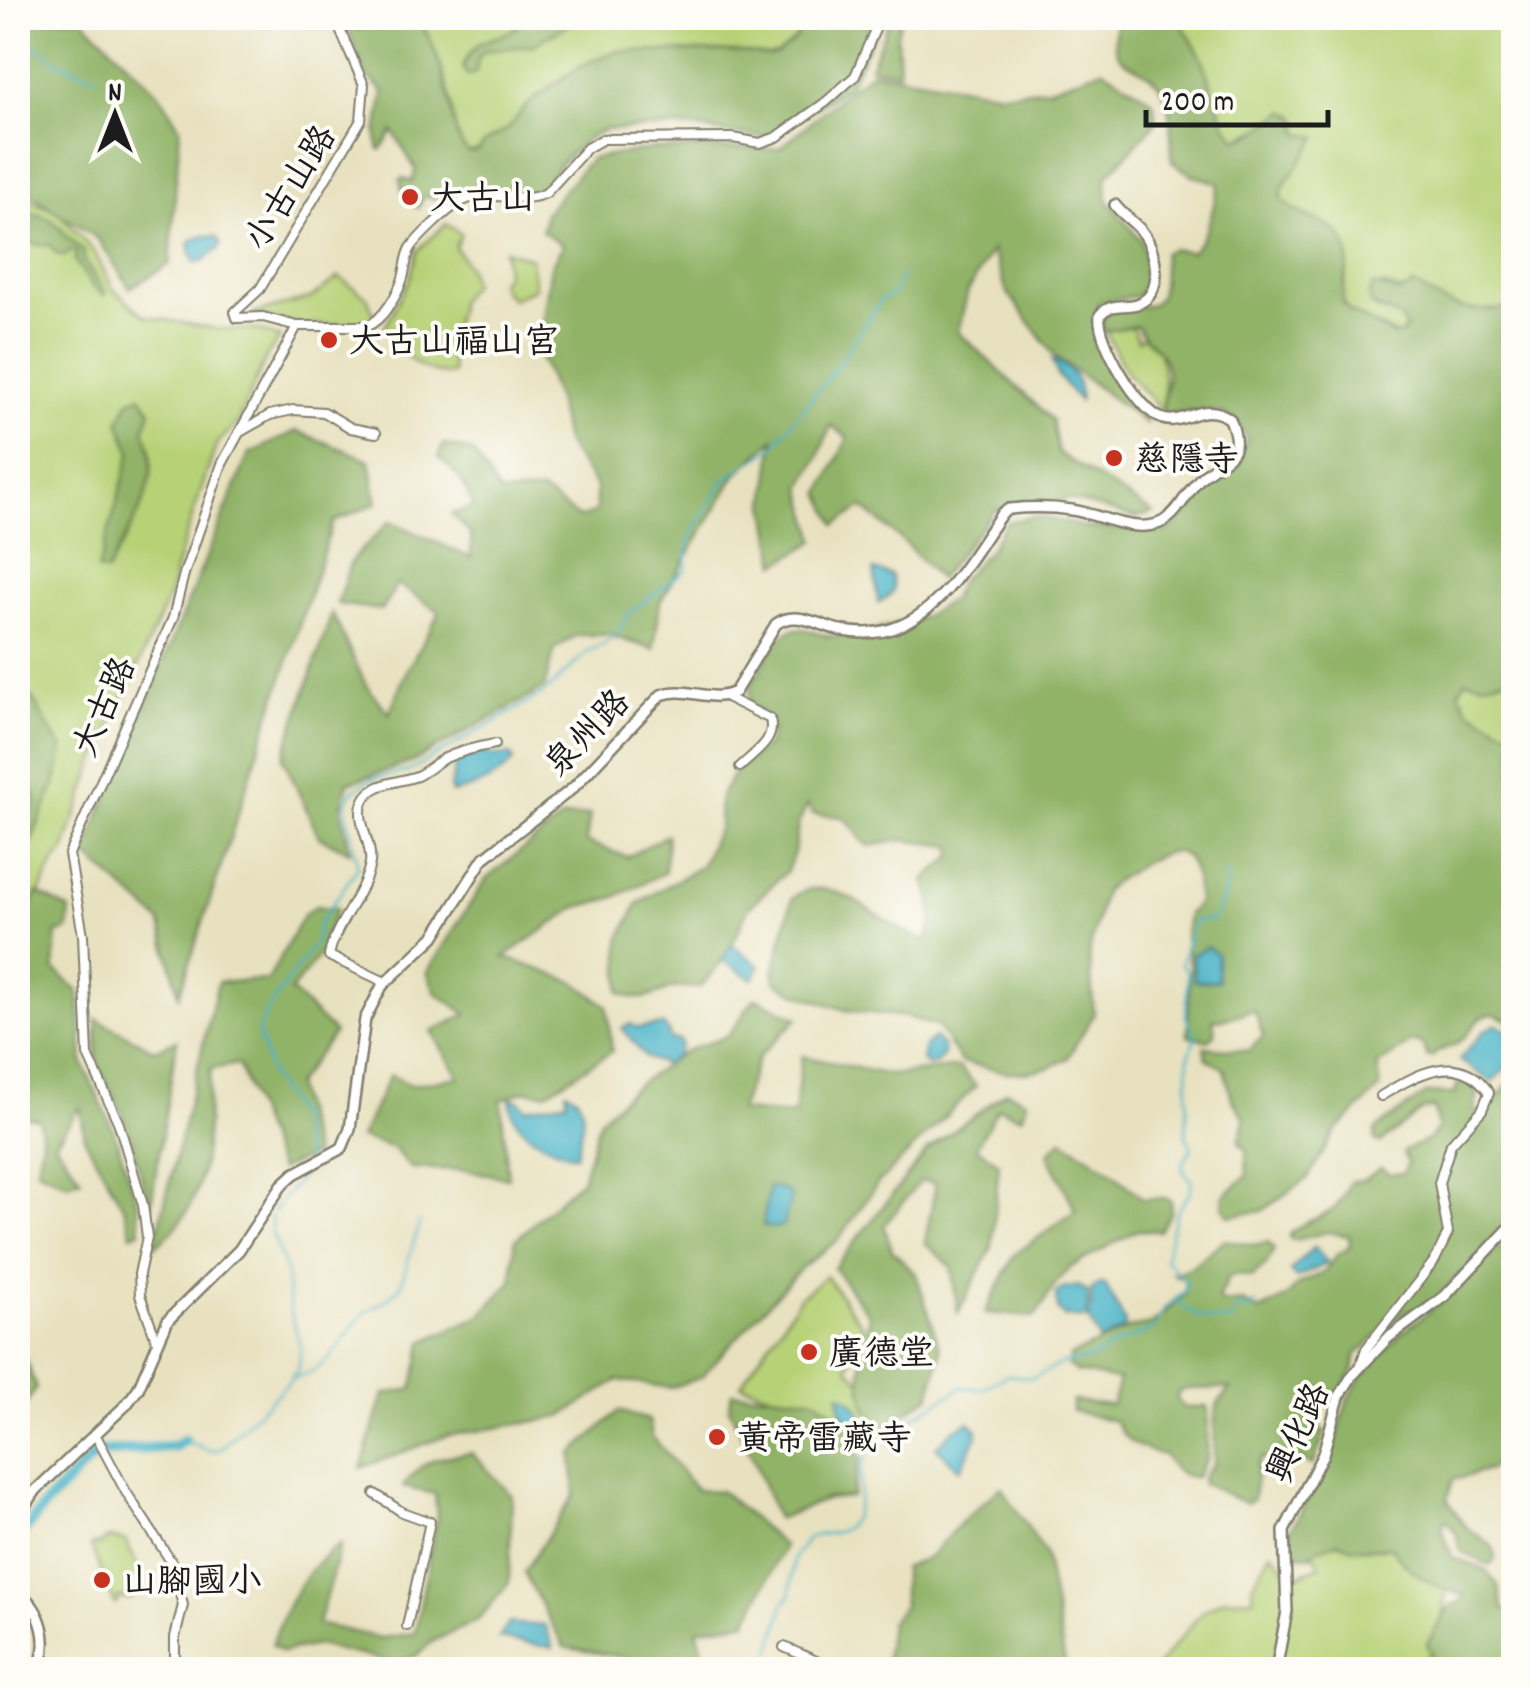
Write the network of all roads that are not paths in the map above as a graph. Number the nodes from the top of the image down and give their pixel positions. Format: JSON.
{"nodes":[{"id":1,"x":335,"y":18,"type":"edge"},
{"id":2,"x":880,"y":18,"type":"edge"},
{"id":3,"x":1115,"y":205,"type":"dead end"},
{"id":4,"x":297,"y":326,"type":"junction"},
{"id":5,"x":240,"y":432,"type":"junction"},
{"id":6,"x":376,"y":434,"type":"dead end"},
{"id":7,"x":726,"y":697,"type":"junction"},
{"id":8,"x":496,"y":744,"type":"dead end"},
{"id":9,"x":740,"y":767,"type":"dead end"},
{"id":10,"x":385,"y":982,"type":"junction"},
{"id":11,"x":1381,"y":1096,"type":"dead end"},
{"id":12,"x":1514,"y":1223,"type":"edge"},
{"id":13,"x":157,"y":1342,"type":"junction"},
{"id":14,"x":1360,"y":1367,"type":"junction"},
{"id":15,"x":94,"y":1434,"type":"junction"},
{"id":16,"x":375,"y":1494,"type":"dead end"},
{"id":17,"x":18,"y":1517,"type":"edge"},
{"id":18,"x":18,"y":1592,"type":"edge"},
{"id":19,"x":408,"y":1626,"type":"dead end"},
{"id":20,"x":784,"y":1647,"type":"dead end"},
{"id":21,"x":40,"y":1665,"type":"edge"},
{"id":22,"x":66,"y":1670,"type":"edge"},
{"id":23,"x":175,"y":1670,"type":"edge"},
{"id":24,"x":837,"y":1670,"type":"edge"},
{"id":25,"x":1276,"y":1670,"type":"edge"}],
"edges":[{"from":1,"to":4,"type":"street","name":"小古山路"},
{"from":2,"to":4,"type":"street"},
{"from":3,"to":7,"type":"street"},
{"from":4,"to":5,"type":"street","name":"大古路"},
{"from":5,"to":6,"type":"street"},
{"from":5,"to":13,"type":"street","name":"大古路"},
{"from":7,"to":9,"type":"street"},
{"from":7,"to":10,"type":"street","name":"泉州路"},
{"from":8,"to":10,"type":"street"},
{"from":10,"to":13,"type":"street","name":"泉州路"},
{"from":11,"to":14,"type":"street"},
{"from":12,"to":14,"type":"street","name":"興化路"},
{"from":13,"to":15,"type":"street","name":"泉州路"},
{"from":14,"to":25,"type":"street","name":"興化路"},
{"from":15,"to":17,"type":"street","name":"泉州路"},
{"from":15,"to":23,"type":"street"},
{"from":16,"to":19,"type":"street"},
{"from":18,"to":21,"type":"street"},
{"from":20,"to":24,"type":"street"},
{"from":21,"to":22,"type":"street"}]}
